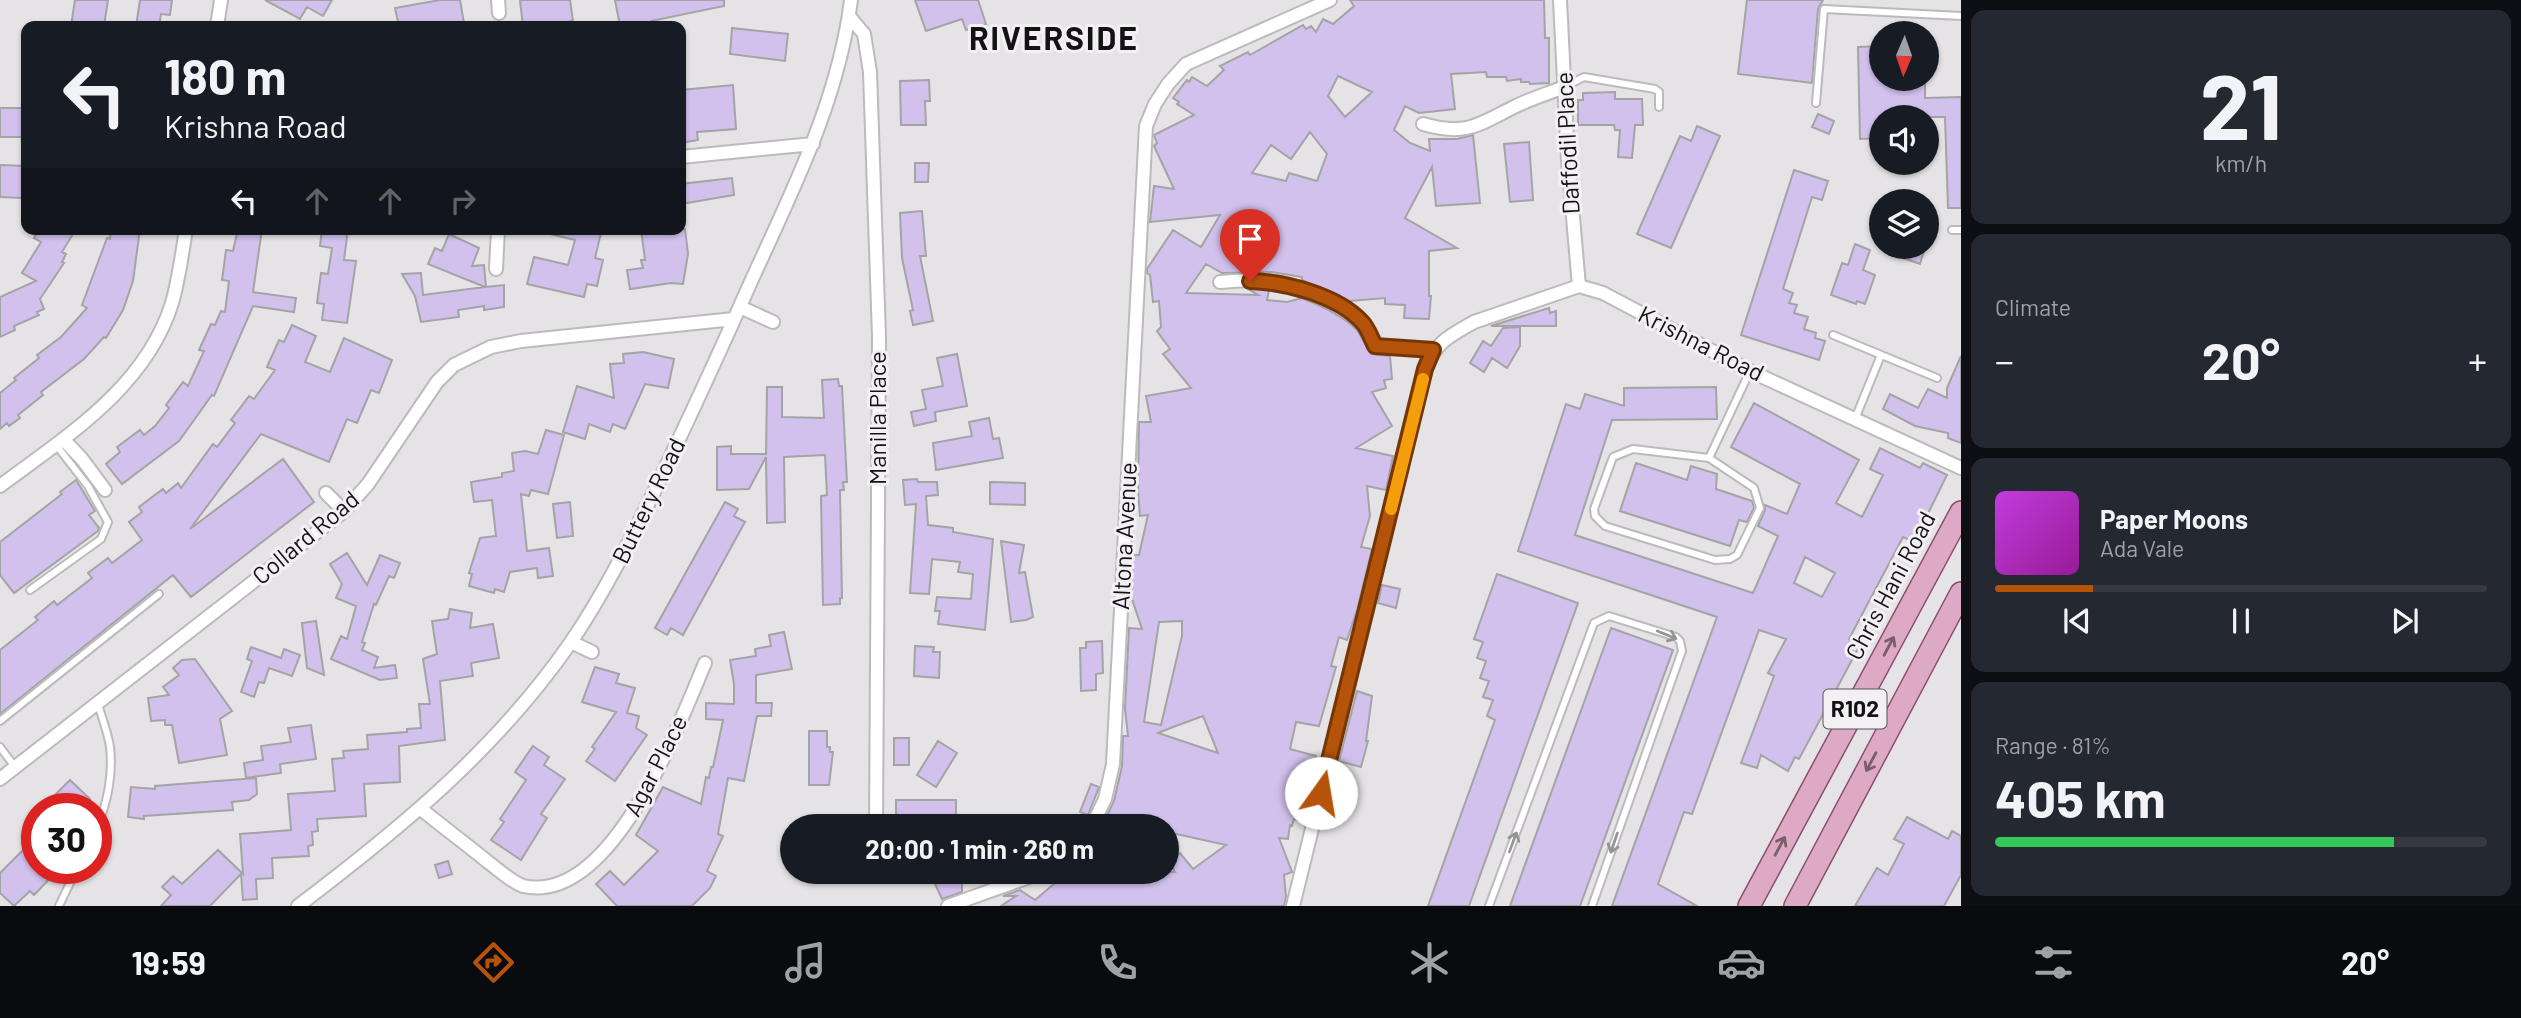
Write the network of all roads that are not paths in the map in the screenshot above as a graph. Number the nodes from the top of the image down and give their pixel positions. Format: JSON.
{"nodes":[{"id":1,"x":221,"y":0,"type":"edge"},
{"id":2,"x":851,"y":0,"type":"edge"},
{"id":3,"x":1330,"y":0,"type":"edge"},
{"id":4,"x":1560,"y":0,"type":"edge"},
{"id":5,"x":1825,"y":0,"type":"edge"},
{"id":6,"x":1824,"y":9,"type":"junction"},
{"id":7,"x":849,"y":16,"type":"junction"},
{"id":8,"x":1961,"y":16,"type":"edge"},
{"id":9,"x":218,"y":21,"type":"edge"},
{"id":10,"x":1564,"y":87,"type":"junction"},
{"id":11,"x":1816,"y":103,"type":"dead end"},
{"id":12,"x":1659,"y":107,"type":"dead end"},
{"id":13,"x":1423,"y":124,"type":"dead end"},
{"id":14,"x":813,"y":145,"type":"junction"},
{"id":15,"x":686,"y":158,"type":"edge"},
{"id":16,"x":1952,"y":230,"type":"dead end"},
{"id":17,"x":1961,"y":230,"type":"edge"},
{"id":18,"x":185,"y":235,"type":"edge"},
{"id":19,"x":498,"y":235,"type":"edge"},
{"id":20,"x":496,"y":269,"type":"dead end"},
{"id":21,"x":1220,"y":282,"type":"dead end"},
{"id":22,"x":1579,"y":286,"type":"junction"},
{"id":23,"x":737,"y":313,"type":"junction"},
{"id":24,"x":773,"y":323,"type":"dead end"},
{"id":25,"x":1833,"y":335,"type":"dead end"},
{"id":26,"x":1436,"y":347,"type":"junction"},
{"id":27,"x":1881,"y":355,"type":"junction"},
{"id":28,"x":1750,"y":371,"type":"junction"},
{"id":29,"x":1937,"y":378,"type":"dead end"},
{"id":30,"x":1855,"y":419,"type":"junction"},
{"id":31,"x":60,"y":442,"type":"junction"},
{"id":32,"x":1709,"y":458,"type":"junction"},
{"id":33,"x":1961,"y":468,"type":"edge"},
{"id":34,"x":0,"y":486,"type":"edge"},
{"id":35,"x":105,"y":490,"type":"dead end"},
{"id":36,"x":326,"y":493,"type":"dead end"},
{"id":37,"x":344,"y":511,"type":"junction"},
{"id":38,"x":1961,"y":512,"type":"edge"},
{"id":39,"x":30,"y":590,"type":"dead end"},
{"id":40,"x":1961,"y":593,"type":"edge"},
{"id":41,"x":159,"y":594,"type":"dead end"},
{"id":42,"x":571,"y":642,"type":"junction"},
{"id":43,"x":592,"y":652,"type":"dead end"},
{"id":44,"x":705,"y":663,"type":"dead end"},
{"id":45,"x":97,"y":702,"type":"junction"},
{"id":46,"x":0,"y":721,"type":"edge"},
{"id":47,"x":0,"y":747,"type":"edge"},
{"id":48,"x":15,"y":767,"type":"junction"},
{"id":49,"x":1,"y":775,"type":"edge"},
{"id":50,"x":107,"y":793,"type":"edge"},
{"id":51,"x":421,"y":809,"type":"junction"},
{"id":52,"x":876,"y":814,"type":"edge"},
{"id":53,"x":1098,"y":814,"type":"edge"},
{"id":54,"x":70,"y":884,"type":"edge"},
{"id":55,"x":1009,"y":884,"type":"edge"},
{"id":56,"x":60,"y":906,"type":"edge"},
{"id":57,"x":298,"y":906,"type":"edge"},
{"id":58,"x":948,"y":906,"type":"edge"},
{"id":59,"x":1293,"y":906,"type":"edge"},
{"id":60,"x":1489,"y":906,"type":"edge"},
{"id":61,"x":1592,"y":906,"type":"edge"},
{"id":62,"x":1749,"y":906,"type":"edge"},
{"id":63,"x":1795,"y":906,"type":"edge"}],
"edges":[{"from":1,"to":9,"type":"street"},
{"from":2,"to":7,"type":"street","name":"Buttery Road"},
{"from":3,"to":53,"type":"street","name":"Altona Avenue"},
{"from":4,"to":10,"type":"street","name":"Daffodil Place"},
{"from":5,"to":6,"type":"lane"},
{"from":6,"to":8,"type":"lane"},
{"from":6,"to":11,"type":"lane"},
{"from":7,"to":14,"type":"street","name":"Buttery Road"},
{"from":7,"to":52,"type":"street","name":"Manilla Place"},
{"from":10,"to":12,"type":"lane"},
{"from":10,"to":13,"type":"street"},
{"from":10,"to":22,"type":"street","name":"Daffodil Place"},
{"from":14,"to":15,"type":"street"},
{"from":14,"to":23,"type":"street","name":"Buttery Road"},
{"from":16,"to":17,"type":"lane"},
{"from":18,"to":31,"type":"street"},
{"from":19,"to":20,"type":"street"},
{"from":21,"to":26,"type":"street"},
{"from":22,"to":26,"type":"street"},
{"from":22,"to":28,"type":"street","name":"Krishna Road"},
{"from":23,"to":24,"type":"street"},
{"from":23,"to":37,"type":"street","name":"Collard Road"},
{"from":23,"to":42,"type":"street","name":"Buttery Road"},
{"from":25,"to":27,"type":"lane"},
{"from":26,"to":59,"type":"street"},
{"from":27,"to":29,"type":"lane"},
{"from":27,"to":30,"type":"lane"},
{"from":28,"to":30,"type":"street","name":"Krishna Road"},
{"from":28,"to":32,"type":"lane"},
{"from":30,"to":33,"type":"street","name":"Krishna Road"},
{"from":31,"to":34,"type":"street"},
{"from":31,"to":35,"type":"street"},
{"from":31,"to":39,"type":"lane"},
{"from":32,"to":32,"type":"lane"},
{"from":36,"to":37,"type":"street"},
{"from":37,"to":45,"type":"street","name":"Collard Road"},
{"from":62,"to":38,"type":"main road","name":"Chris Hani Road","number":"R102","one_way":true},
{"from":40,"to":63,"type":"main road","number":"R102","one_way":true},
{"from":41,"to":46,"type":"lane"},
{"from":42,"to":43,"type":"street"},
{"from":42,"to":51,"type":"street","name":"Buttery Road"},
{"from":44,"to":51,"type":"street","name":"Agar Place"},
{"from":45,"to":48,"type":"street","name":"Collard Road"},
{"from":45,"to":50,"type":"lane"},
{"from":47,"to":48,"type":"lane"},
{"from":48,"to":49,"type":"street","name":"Collard Road"},
{"from":51,"to":57,"type":"street","name":"Buttery Road"},
{"from":54,"to":56,"type":"lane"},
{"from":55,"to":58,"type":"street"},
{"from":60,"to":61,"type":"lane","one_way":true}]}
